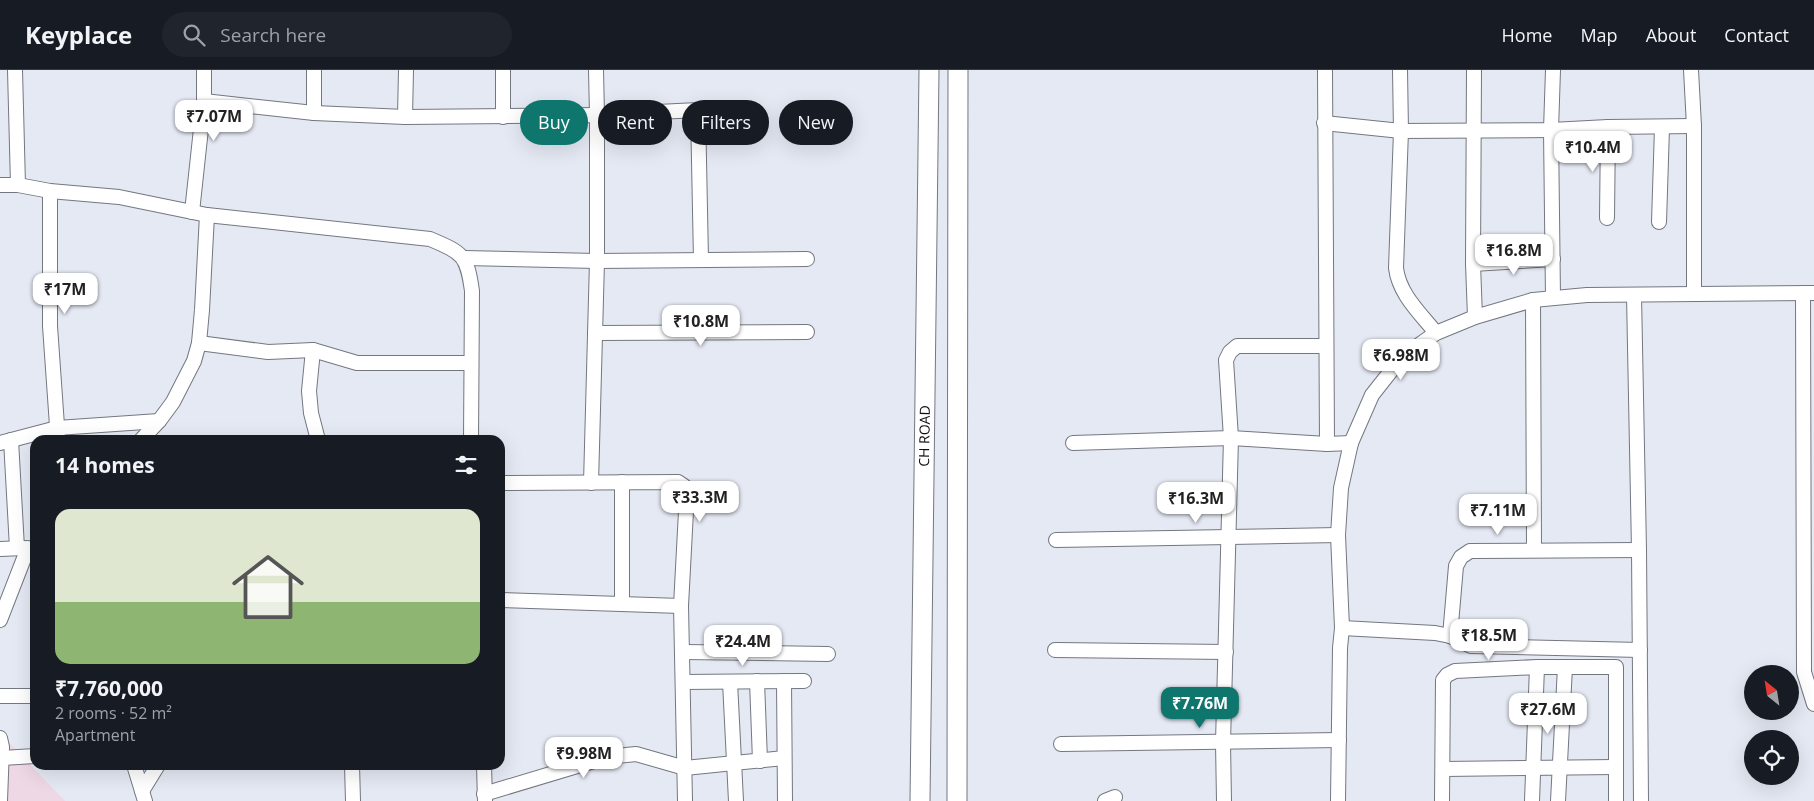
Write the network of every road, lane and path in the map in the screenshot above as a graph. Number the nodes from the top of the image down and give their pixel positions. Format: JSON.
{"nodes":[{"id":1,"x":15,"y":70,"type":"edge"},
{"id":2,"x":204,"y":70,"type":"edge"},
{"id":3,"x":314,"y":70,"type":"edge"},
{"id":4,"x":406,"y":70,"type":"edge"},
{"id":5,"x":503,"y":70,"type":"edge"},
{"id":6,"x":596,"y":70,"type":"edge"},
{"id":7,"x":929,"y":70,"type":"edge"},
{"id":8,"x":958,"y":70,"type":"edge"},
{"id":9,"x":1324,"y":70,"type":"edge"},
{"id":10,"x":1400,"y":70,"type":"edge"},
{"id":11,"x":1474,"y":70,"type":"edge"},
{"id":12,"x":1553,"y":70,"type":"edge"},
{"id":13,"x":1691,"y":70,"type":"edge"},
{"id":14,"x":204,"y":101,"type":"junction"},
{"id":15,"x":314,"y":113,"type":"junction"},
{"id":16,"x":597,"y":115,"type":"junction"},
{"id":17,"x":404,"y":117,"type":"junction"},
{"id":18,"x":502,"y":117,"type":"junction"},
{"id":19,"x":1324,"y":123,"type":"junction"},
{"id":20,"x":1694,"y":126,"type":"junction"},
{"id":21,"x":1608,"y":127,"type":"junction"},
{"id":22,"x":1662,"y":128,"type":"junction"},
{"id":23,"x":1474,"y":130,"type":"junction"},
{"id":24,"x":1551,"y":130,"type":"junction"},
{"id":25,"x":1400,"y":131,"type":"junction"},
{"id":26,"x":0,"y":185,"type":"edge"},
{"id":27,"x":18,"y":185,"type":"junction"},
{"id":28,"x":50,"y":192,"type":"junction"},
{"id":29,"x":192,"y":212,"type":"junction"},
{"id":30,"x":207,"y":215,"type":"junction"},
{"id":31,"x":1607,"y":218,"type":"dead end"},
{"id":32,"x":1659,"y":222,"type":"dead end"},
{"id":33,"x":464,"y":258,"type":"junction"},
{"id":34,"x":807,"y":259,"type":"dead end"},
{"id":35,"x":701,"y":260,"type":"junction"},
{"id":36,"x":1553,"y":260,"type":"junction"},
{"id":37,"x":597,"y":261,"type":"junction"},
{"id":38,"x":1473,"y":264,"type":"junction"},
{"id":39,"x":1808,"y":293,"type":"edge"},
{"id":40,"x":1694,"y":294,"type":"junction"},
{"id":41,"x":1634,"y":295,"type":"junction"},
{"id":42,"x":1553,"y":298,"type":"junction"},
{"id":43,"x":1533,"y":300,"type":"junction"},
{"id":44,"x":1475,"y":317,"type":"junction"},
{"id":45,"x":807,"y":332,"type":"dead end"},
{"id":46,"x":1436,"y":333,"type":"junction"},
{"id":47,"x":595,"y":334,"type":"junction"},
{"id":48,"x":199,"y":343,"type":"junction"},
{"id":49,"x":1326,"y":346,"type":"junction"},
{"id":50,"x":313,"y":350,"type":"junction"},
{"id":51,"x":471,"y":363,"type":"junction"},
{"id":52,"x":158,"y":421,"type":"junction"},
{"id":53,"x":57,"y":434,"type":"edge"},
{"id":54,"x":145,"y":435,"type":"edge"},
{"id":55,"x":317,"y":435,"type":"edge"},
{"id":56,"x":471,"y":435,"type":"edge"},
{"id":57,"x":1809,"y":437,"type":"edge"},
{"id":58,"x":30,"y":438,"type":"edge"},
{"id":59,"x":1231,"y":438,"type":"junction"},
{"id":60,"x":6,"y":442,"type":"edge"},
{"id":61,"x":1351,"y":443,"type":"junction"},
{"id":62,"x":1073,"y":444,"type":"dead end"},
{"id":63,"x":1326,"y":444,"type":"junction"},
{"id":64,"x":622,"y":482,"type":"junction"},
{"id":65,"x":505,"y":483,"type":"edge"},
{"id":66,"x":591,"y":483,"type":"junction"},
{"id":67,"x":1338,"y":535,"type":"junction"},
{"id":68,"x":1227,"y":538,"type":"junction"},
{"id":69,"x":1056,"y":540,"type":"dead end"},
{"id":70,"x":27,"y":548,"type":"edge"},
{"id":71,"x":0,"y":549,"type":"edge"},
{"id":72,"x":1534,"y":550,"type":"junction"},
{"id":73,"x":1639,"y":550,"type":"junction"},
{"id":74,"x":505,"y":600,"type":"edge"},
{"id":75,"x":622,"y":604,"type":"junction"},
{"id":76,"x":682,"y":606,"type":"junction"},
{"id":77,"x":0,"y":620,"type":"edge"},
{"id":78,"x":1342,"y":628,"type":"junction"},
{"id":79,"x":1450,"y":636,"type":"junction"},
{"id":80,"x":1552,"y":648,"type":"junction"},
{"id":81,"x":1055,"y":650,"type":"dead end"},
{"id":82,"x":1640,"y":650,"type":"junction"},
{"id":83,"x":683,"y":652,"type":"junction"},
{"id":84,"x":1226,"y":652,"type":"junction"},
{"id":85,"x":828,"y":654,"type":"dead end"},
{"id":86,"x":1543,"y":667,"type":"junction"},
{"id":87,"x":1565,"y":667,"type":"junction"},
{"id":88,"x":1809,"y":672,"type":"edge"},
{"id":89,"x":757,"y":681,"type":"junction"},
{"id":90,"x":784,"y":681,"type":"junction"},
{"id":91,"x":804,"y":681,"type":"dead end"},
{"id":92,"x":683,"y":682,"type":"junction"},
{"id":93,"x":730,"y":682,"type":"junction"},
{"id":94,"x":0,"y":696,"type":"edge"},
{"id":95,"x":30,"y":696,"type":"edge"},
{"id":96,"x":1814,"y":704,"type":"edge"},
{"id":97,"x":0,"y":738,"type":"edge"},
{"id":98,"x":1339,"y":740,"type":"junction"},
{"id":99,"x":1223,"y":743,"type":"junction"},
{"id":100,"x":1062,"y":744,"type":"dead end"},
{"id":101,"x":30,"y":756,"type":"edge"},
{"id":102,"x":2,"y":758,"type":"junction"},
{"id":103,"x":784,"y":758,"type":"junction"},
{"id":104,"x":760,"y":761,"type":"junction"},
{"id":105,"x":735,"y":763,"type":"junction"},
{"id":106,"x":1616,"y":767,"type":"junction"},
{"id":107,"x":685,"y":768,"type":"junction"},
{"id":108,"x":1532,"y":768,"type":"junction"},
{"id":109,"x":1560,"y":768,"type":"junction"},
{"id":110,"x":1443,"y":769,"type":"junction"},
{"id":111,"x":136,"y":770,"type":"edge"},
{"id":112,"x":156,"y":770,"type":"edge"},
{"id":113,"x":352,"y":770,"type":"edge"},
{"id":114,"x":484,"y":770,"type":"edge"},
{"id":115,"x":144,"y":796,"type":"edge"},
{"id":116,"x":485,"y":798,"type":"edge"},
{"id":117,"x":0,"y":801,"type":"edge"},
{"id":118,"x":353,"y":801,"type":"edge"},
{"id":119,"x":685,"y":801,"type":"edge"},
{"id":120,"x":736,"y":801,"type":"edge"},
{"id":121,"x":784,"y":801,"type":"edge"},
{"id":122,"x":920,"y":801,"type":"edge"},
{"id":123,"x":957,"y":801,"type":"edge"},
{"id":124,"x":1224,"y":801,"type":"edge"},
{"id":125,"x":1338,"y":801,"type":"edge"},
{"id":126,"x":1442,"y":801,"type":"edge"},
{"id":127,"x":1532,"y":801,"type":"edge"},
{"id":128,"x":1558,"y":801,"type":"edge"},
{"id":129,"x":1616,"y":801,"type":"edge"},
{"id":130,"x":1641,"y":801,"type":"edge"}],
"edges":[{"from":1,"to":27,"type":"street"},
{"from":2,"to":14,"type":"street"},
{"from":3,"to":15,"type":"street"},
{"from":4,"to":17,"type":"street"},
{"from":5,"to":18,"type":"street"},
{"from":6,"to":16,"type":"street"},
{"from":7,"to":122,"type":"street","name":"CH ROAD"},
{"from":8,"to":123,"type":"street"},
{"from":9,"to":19,"type":"street"},
{"from":10,"to":25,"type":"street"},
{"from":11,"to":23,"type":"street"},
{"from":12,"to":24,"type":"street"},
{"from":13,"to":20,"type":"street"},
{"from":14,"to":15,"type":"street"},
{"from":14,"to":29,"type":"street"},
{"from":15,"to":17,"type":"street"},
{"from":16,"to":18,"type":"street"},
{"from":16,"to":35,"type":"street"},
{"from":16,"to":37,"type":"street"},
{"from":17,"to":18,"type":"street"},
{"from":19,"to":25,"type":"street"},
{"from":19,"to":49,"type":"street"},
{"from":20,"to":22,"type":"street"},
{"from":20,"to":40,"type":"street"},
{"from":21,"to":22,"type":"street"},
{"from":21,"to":24,"type":"street"},
{"from":21,"to":31,"type":"street"},
{"from":22,"to":32,"type":"street"},
{"from":23,"to":24,"type":"street"},
{"from":23,"to":25,"type":"street"},
{"from":23,"to":38,"type":"street"},
{"from":24,"to":36,"type":"street"},
{"from":25,"to":46,"type":"street"},
{"from":26,"to":27,"type":"street"},
{"from":27,"to":28,"type":"street"},
{"from":28,"to":29,"type":"street"},
{"from":28,"to":53,"type":"street"},
{"from":29,"to":30,"type":"street"},
{"from":30,"to":33,"type":"street"},
{"from":30,"to":48,"type":"street"},
{"from":33,"to":37,"type":"street"},
{"from":33,"to":51,"type":"street"},
{"from":34,"to":35,"type":"street"},
{"from":35,"to":37,"type":"street"},
{"from":36,"to":38,"type":"street"},
{"from":36,"to":42,"type":"street"},
{"from":37,"to":47,"type":"street"},
{"from":38,"to":44,"type":"street"},
{"from":39,"to":40,"type":"street"},
{"from":39,"to":57,"type":"street"},
{"from":40,"to":41,"type":"street"},
{"from":41,"to":42,"type":"street"},
{"from":41,"to":73,"type":"street"},
{"from":42,"to":43,"type":"street"},
{"from":43,"to":44,"type":"street"},
{"from":43,"to":72,"type":"street"},
{"from":44,"to":46,"type":"street"},
{"from":45,"to":47,"type":"street"},
{"from":46,"to":61,"type":"street"},
{"from":47,"to":66,"type":"street"},
{"from":48,"to":50,"type":"street"},
{"from":48,"to":52,"type":"street"},
{"from":49,"to":59,"type":"street"},
{"from":49,"to":63,"type":"street"},
{"from":50,"to":51,"type":"street"},
{"from":50,"to":55,"type":"street"},
{"from":51,"to":56,"type":"street"},
{"from":52,"to":53,"type":"street"},
{"from":52,"to":54,"type":"street"},
{"from":57,"to":88,"type":"street"},
{"from":58,"to":60,"type":"street"},
{"from":59,"to":62,"type":"street"},
{"from":59,"to":63,"type":"street"},
{"from":59,"to":68,"type":"street"},
{"from":60,"to":70,"type":"street"},
{"from":61,"to":63,"type":"street"},
{"from":61,"to":67,"type":"street"},
{"from":64,"to":66,"type":"street"},
{"from":64,"to":75,"type":"street"},
{"from":64,"to":76,"type":"street"},
{"from":65,"to":66,"type":"street"},
{"from":67,"to":68,"type":"street"},
{"from":67,"to":78,"type":"street"},
{"from":68,"to":69,"type":"street"},
{"from":68,"to":84,"type":"street"},
{"from":70,"to":71,"type":"street"},
{"from":70,"to":77,"type":"street"},
{"from":72,"to":73,"type":"street"},
{"from":72,"to":79,"type":"street"},
{"from":73,"to":82,"type":"street"},
{"from":74,"to":75,"type":"street"},
{"from":75,"to":76,"type":"street"},
{"from":76,"to":83,"type":"street"},
{"from":78,"to":79,"type":"street"},
{"from":78,"to":98,"type":"street"},
{"from":79,"to":80,"type":"street"},
{"from":80,"to":82,"type":"street"},
{"from":80,"to":86,"type":"street"},
{"from":81,"to":84,"type":"street"},
{"from":82,"to":130,"type":"street"},
{"from":83,"to":85,"type":"street"},
{"from":83,"to":92,"type":"street"},
{"from":84,"to":99,"type":"street"},
{"from":86,"to":87,"type":"street"},
{"from":86,"to":108,"type":"street"},
{"from":86,"to":110,"type":"street"},
{"from":87,"to":106,"type":"street"},
{"from":87,"to":109,"type":"street"},
{"from":88,"to":96,"type":"street"},
{"from":89,"to":90,"type":"street"},
{"from":89,"to":93,"type":"street"},
{"from":89,"to":104,"type":"street"},
{"from":90,"to":91,"type":"street"},
{"from":90,"to":103,"type":"street"},
{"from":92,"to":93,"type":"street"},
{"from":92,"to":107,"type":"street"},
{"from":93,"to":105,"type":"street"},
{"from":94,"to":95,"type":"street"},
{"from":97,"to":102,"type":"street"},
{"from":98,"to":99,"type":"street"},
{"from":98,"to":125,"type":"street"},
{"from":99,"to":100,"type":"street"},
{"from":99,"to":124,"type":"street"},
{"from":101,"to":102,"type":"street"},
{"from":102,"to":117,"type":"street"},
{"from":103,"to":104,"type":"street"},
{"from":103,"to":121,"type":"street"},
{"from":104,"to":105,"type":"street"},
{"from":105,"to":107,"type":"street"},
{"from":105,"to":120,"type":"street"},
{"from":106,"to":109,"type":"street"},
{"from":106,"to":129,"type":"street"},
{"from":107,"to":116,"type":"street"},
{"from":107,"to":119,"type":"street"},
{"from":108,"to":109,"type":"street"},
{"from":108,"to":110,"type":"street"},
{"from":108,"to":127,"type":"street"},
{"from":109,"to":128,"type":"street"},
{"from":110,"to":126,"type":"street"},
{"from":111,"to":115,"type":"street"},
{"from":112,"to":115,"type":"street"},
{"from":113,"to":118,"type":"street"},
{"from":114,"to":116,"type":"street"}]}
